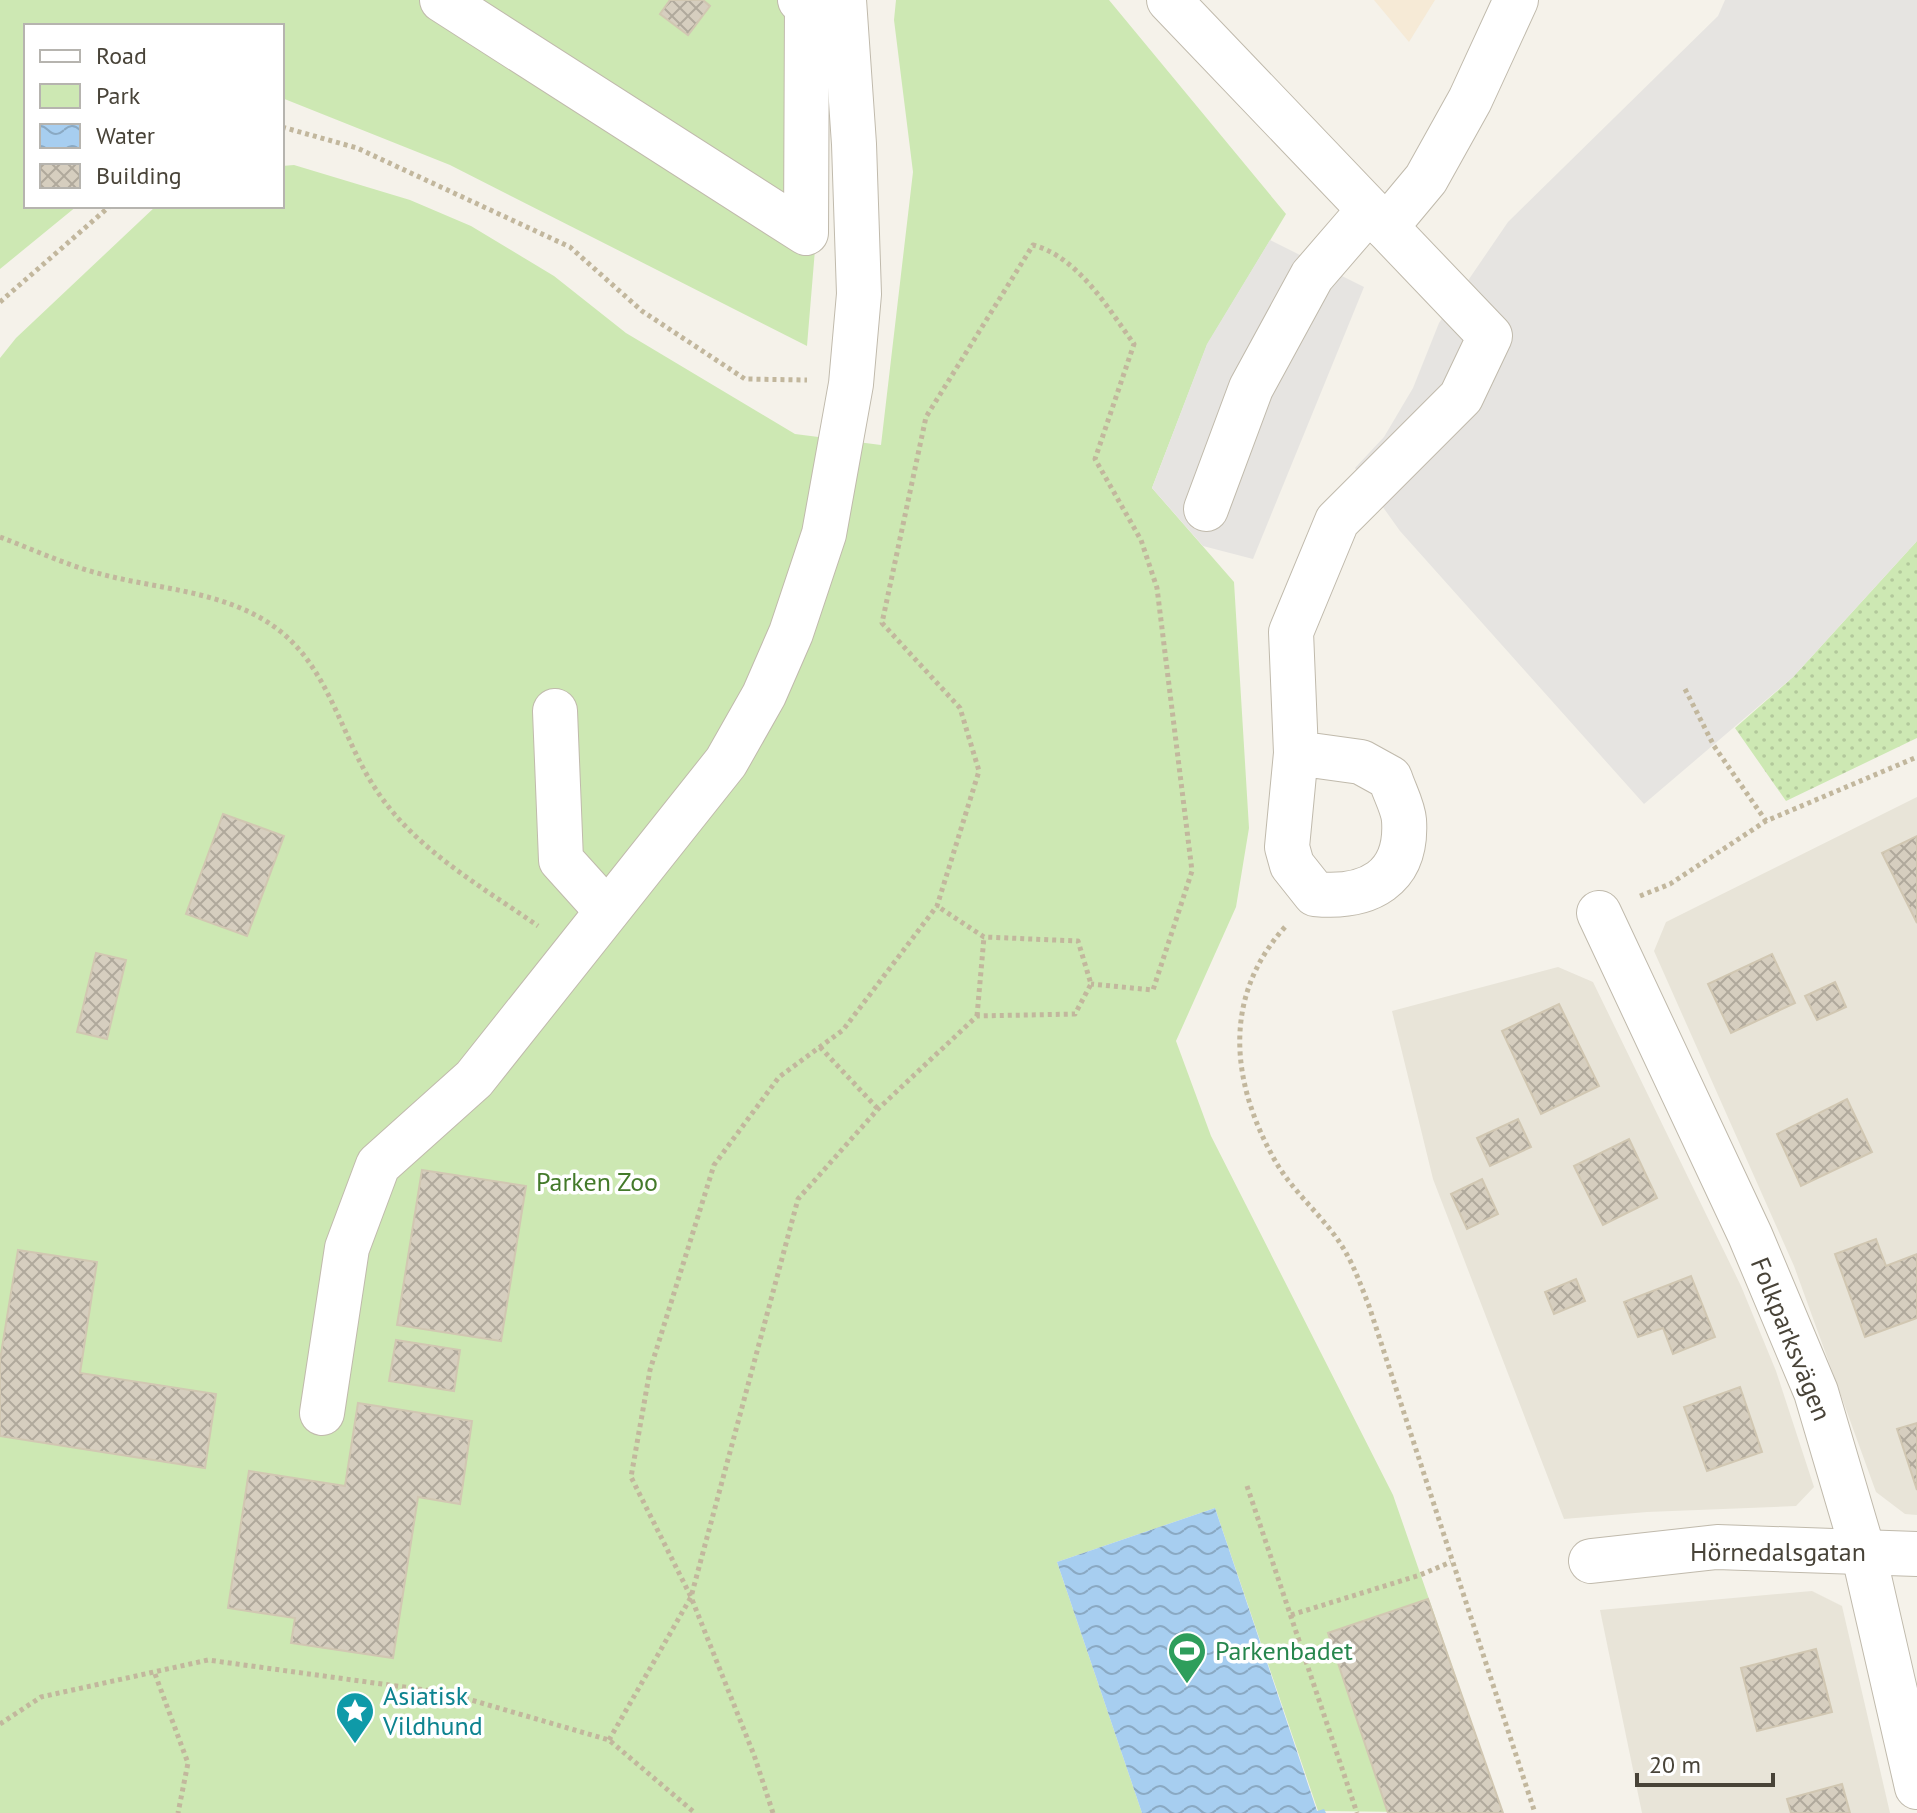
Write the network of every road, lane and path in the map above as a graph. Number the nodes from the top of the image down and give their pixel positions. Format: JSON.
{"nodes":[{"id":1,"x":442,"y":0,"type":"edge"},
{"id":2,"x":1169,"y":0,"type":"edge"},
{"id":3,"x":1516,"y":0,"type":"edge"},
{"id":4,"x":814,"y":1,"type":"edge"},
{"id":5,"x":284,"y":128,"type":"edge"},
{"id":6,"x":108,"y":208,"type":"edge"},
{"id":7,"x":1378,"y":218,"type":"junction"},
{"id":8,"x":0,"y":302,"type":"edge"},
{"id":9,"x":852,"y":365,"type":"junction"},
{"id":10,"x":1206,"y":509,"type":"dead end"},
{"id":11,"x":0,"y":537,"type":"edge"},
{"id":12,"x":1685,"y":689,"type":"dead end"},
{"id":13,"x":555,"y":711,"type":"dead end"},
{"id":14,"x":1296,"y":753,"type":"junction"},
{"id":15,"x":1917,"y":757,"type":"edge"},
{"id":16,"x":1766,"y":821,"type":"junction"},
{"id":17,"x":1315,"y":894,"type":"junction"},
{"id":18,"x":937,"y":906,"type":"junction"},
{"id":19,"x":607,"y":911,"type":"junction"},
{"id":20,"x":1599,"y":913,"type":"joint"},
{"id":21,"x":984,"y":937,"type":"junction"},
{"id":22,"x":576,"y":951,"type":"junction"},
{"id":23,"x":1091,"y":984,"type":"junction"},
{"id":24,"x":977,"y":1016,"type":"junction"},
{"id":25,"x":820,"y":1047,"type":"junction"},
{"id":26,"x":878,"y":1109,"type":"junction"},
{"id":27,"x":322,"y":1413,"type":"dead end"},
{"id":28,"x":1247,"y":1486,"type":"dead end"},
{"id":29,"x":1863,"y":1551,"type":"junction"},
{"id":30,"x":1917,"y":1554,"type":"edge"},
{"id":31,"x":1591,"y":1561,"type":"dead end"},
{"id":32,"x":1451,"y":1562,"type":"junction"},
{"id":33,"x":691,"y":1597,"type":"junction"},
{"id":34,"x":1291,"y":1615,"type":"junction"},
{"id":35,"x":155,"y":1674,"type":"junction"},
{"id":36,"x":0,"y":1724,"type":"edge"},
{"id":37,"x":609,"y":1740,"type":"junction"},
{"id":38,"x":1917,"y":1787,"type":"edge"},
{"id":39,"x":178,"y":1813,"type":"edge"},
{"id":40,"x":695,"y":1813,"type":"edge"},
{"id":41,"x":773,"y":1813,"type":"edge"},
{"id":42,"x":1357,"y":1813,"type":"edge"},
{"id":43,"x":1535,"y":1813,"type":"edge"}],
"edges":[{"from":1,"to":4,"type":"street"},
{"from":2,"to":7,"type":"street"},
{"from":3,"to":7,"type":"street"},
{"from":4,"to":9,"type":"street"},
{"from":5,"to":9,"type":"path"},
{"from":6,"to":8,"type":"path"},
{"from":7,"to":10,"type":"street"},
{"from":7,"to":14,"type":"street"},
{"from":9,"to":19,"type":"street"},
{"from":11,"to":22,"type":"path"},
{"from":12,"to":16,"type":"path"},
{"from":13,"to":19,"type":"street"},
{"from":14,"to":17,"type":"street"},
{"from":14,"to":17,"type":"street"},
{"from":15,"to":16,"type":"path"},
{"from":16,"to":20,"type":"path"},
{"from":17,"to":32,"type":"path"},
{"from":18,"to":21,"type":"path"},
{"from":18,"to":23,"type":"path"},
{"from":18,"to":25,"type":"path"},
{"from":19,"to":22,"type":"street"},
{"from":20,"to":29,"type":"street","name":"Folkparksvägen"},
{"from":21,"to":23,"type":"path"},
{"from":21,"to":24,"type":"path"},
{"from":22,"to":27,"type":"street"},
{"from":23,"to":24,"type":"path"},
{"from":24,"to":26,"type":"path"},
{"from":25,"to":26,"type":"path"},
{"from":25,"to":33,"type":"path"},
{"from":26,"to":33,"type":"path"},
{"from":28,"to":34,"type":"path"},
{"from":29,"to":30,"type":"street","name":"Hörnedalsgatan"},
{"from":29,"to":31,"type":"street","name":"Hörnedalsgatan"},
{"from":29,"to":38,"type":"street","name":"Folkparksvägen"},
{"from":32,"to":34,"type":"path"},
{"from":32,"to":43,"type":"path"},
{"from":33,"to":37,"type":"path"},
{"from":33,"to":41,"type":"path"},
{"from":34,"to":42,"type":"path"},
{"from":35,"to":36,"type":"path"},
{"from":35,"to":37,"type":"path"},
{"from":35,"to":39,"type":"path"},
{"from":37,"to":40,"type":"path"}]}
